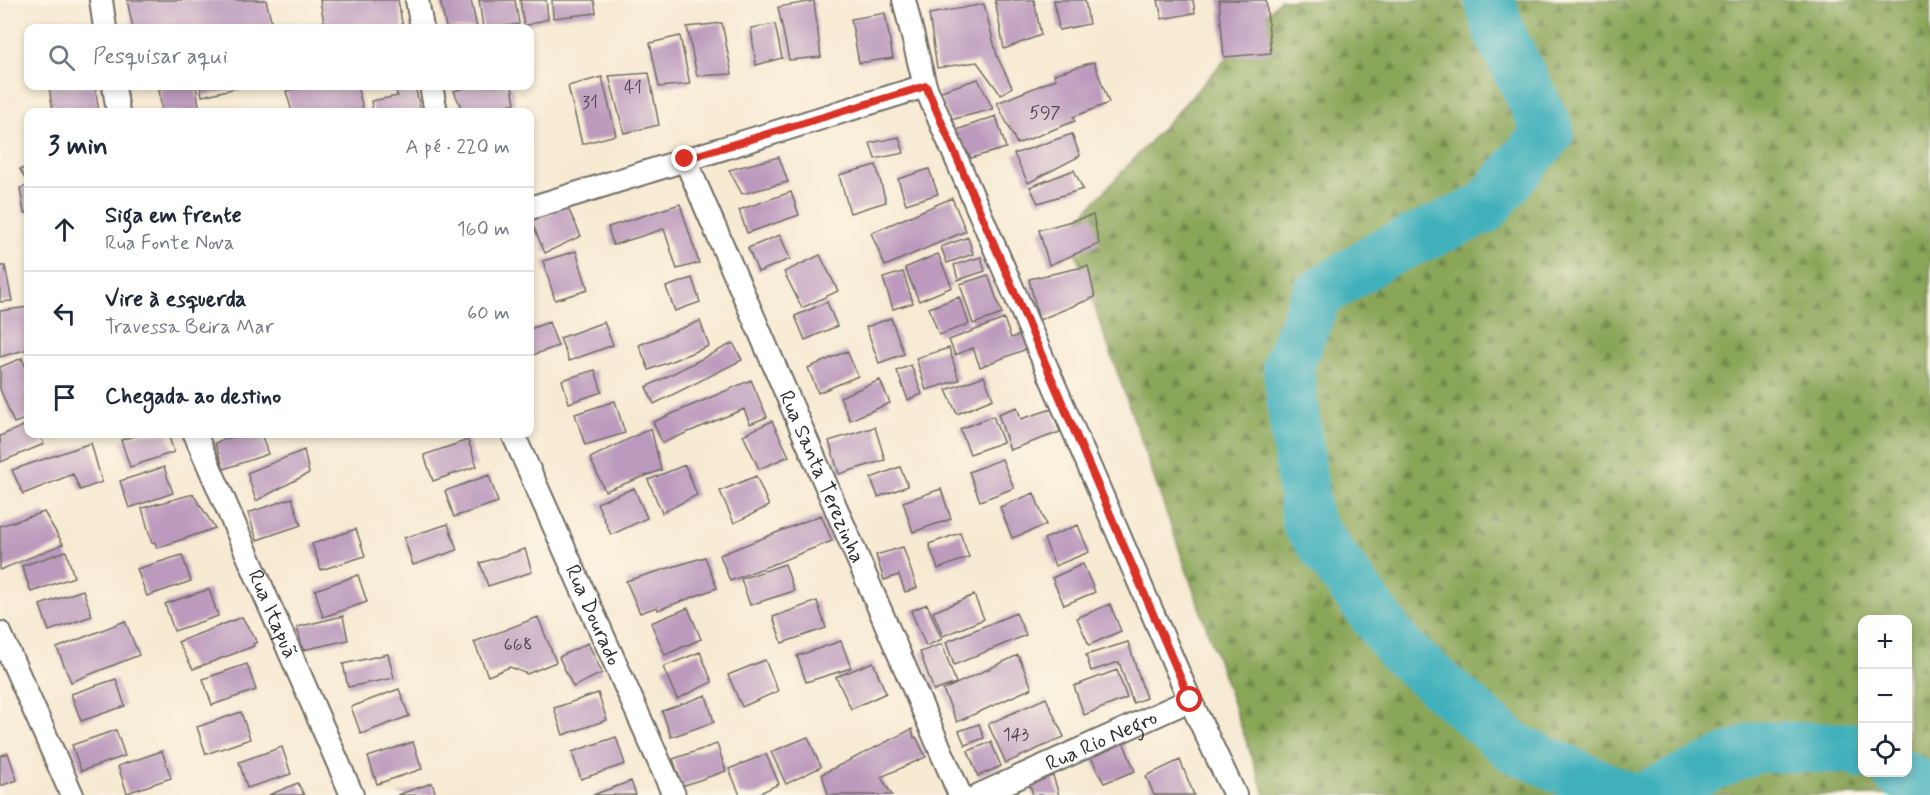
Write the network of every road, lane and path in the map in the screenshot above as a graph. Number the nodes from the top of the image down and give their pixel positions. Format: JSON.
{"nodes":[{"id":1,"x":101,"y":0,"type":"edge"},
{"id":2,"x":417,"y":0,"type":"edge"},
{"id":3,"x":904,"y":0,"type":"edge"},
{"id":4,"x":104,"y":24,"type":"edge"},
{"id":5,"x":421,"y":24,"type":"edge"},
{"id":6,"x":926,"y":86,"type":"junction"},
{"id":7,"x":115,"y":90,"type":"edge"},
{"id":8,"x":432,"y":90,"type":"edge"},
{"id":9,"x":117,"y":108,"type":"edge"},
{"id":10,"x":435,"y":108,"type":"edge"},
{"id":11,"x":685,"y":159,"type":"junction"},
{"id":12,"x":534,"y":207,"type":"edge"},
{"id":13,"x":197,"y":438,"type":"edge"},
{"id":14,"x":515,"y":438,"type":"edge"},
{"id":15,"x":0,"y":633,"type":"edge"},
{"id":16,"x":1190,"y":700,"type":"junction"},
{"id":17,"x":72,"y":795,"type":"edge"},
{"id":18,"x":352,"y":795,"type":"edge"},
{"id":19,"x":674,"y":795,"type":"edge"},
{"id":20,"x":960,"y":795,"type":"edge"},
{"id":21,"x":979,"y":795,"type":"edge"},
{"id":22,"x":1235,"y":795,"type":"edge"}],
"edges":[{"from":1,"to":4,"type":"street"},
{"from":2,"to":5,"type":"street"},
{"from":3,"to":6,"type":"street"},
{"from":6,"to":11,"type":"street"},
{"from":6,"to":16,"type":"street"},
{"from":7,"to":9,"type":"street"},
{"from":8,"to":10,"type":"street"},
{"from":11,"to":12,"type":"street"},
{"from":11,"to":20,"type":"street","name":"Rua Santa Terezinha"},
{"from":13,"to":18,"type":"street","name":"Rua Itapuã"},
{"from":14,"to":19,"type":"street","name":"Rua Dourado"},
{"from":15,"to":17,"type":"street"},
{"from":16,"to":21,"type":"street","name":"Rua Rio Negro"},
{"from":16,"to":22,"type":"street"}]}
